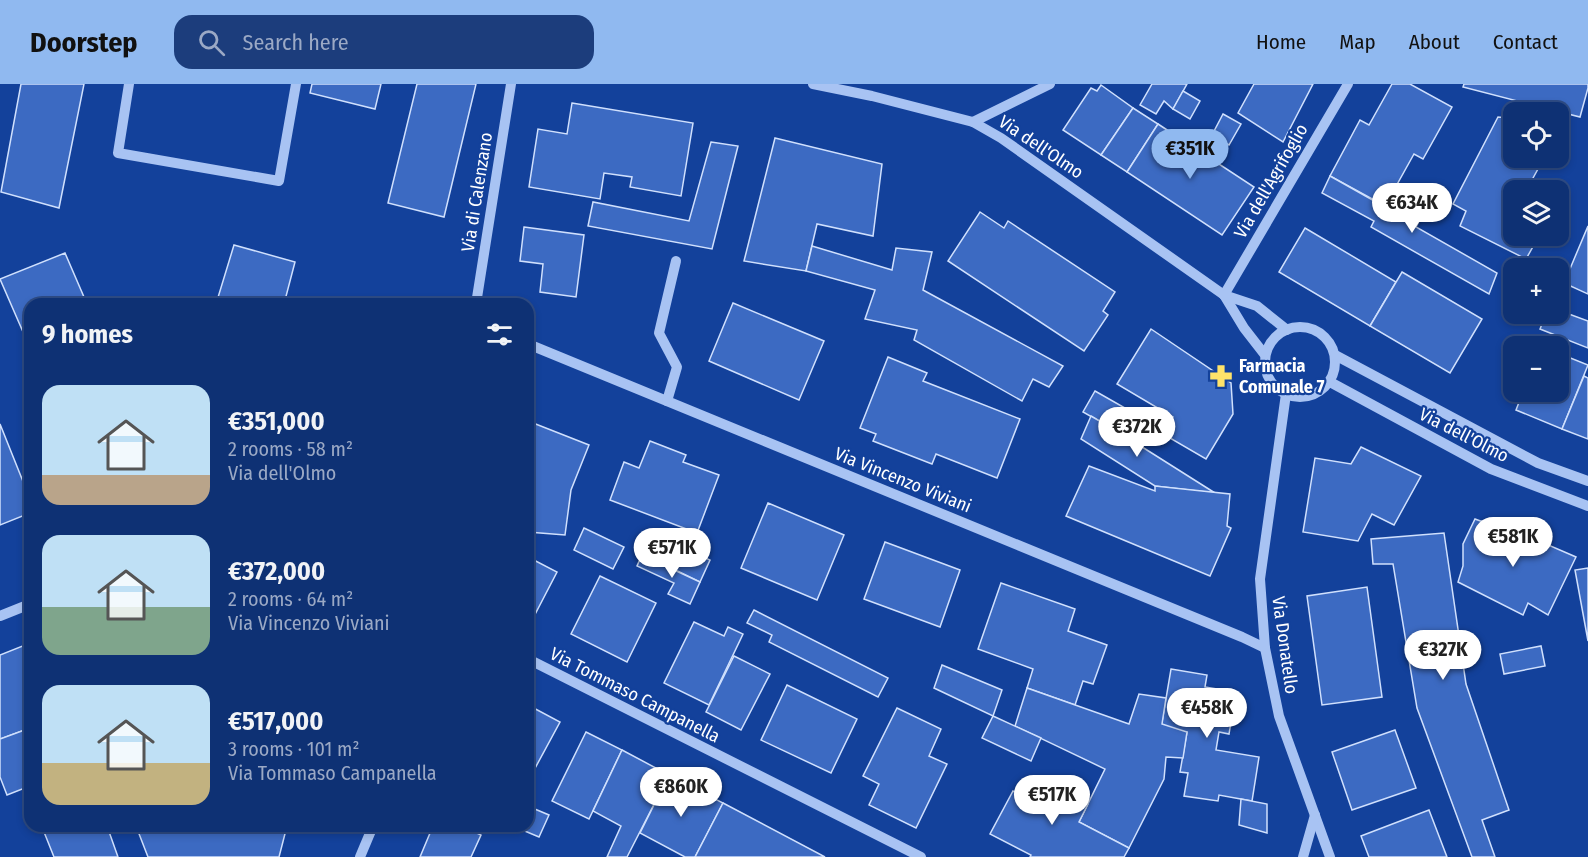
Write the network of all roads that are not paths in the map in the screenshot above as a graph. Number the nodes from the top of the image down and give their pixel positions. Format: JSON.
{"nodes":[{"id":1,"x":129,"y":84,"type":"edge"},
{"id":2,"x":296,"y":84,"type":"edge"},
{"id":3,"x":511,"y":84,"type":"edge"},
{"id":4,"x":813,"y":84,"type":"edge"},
{"id":5,"x":1050,"y":84,"type":"edge"},
{"id":6,"x":1348,"y":84,"type":"edge"},
{"id":7,"x":973,"y":122,"type":"junction"},
{"id":8,"x":676,"y":261,"type":"dead end"},
{"id":9,"x":1224,"y":295,"type":"junction"},
{"id":10,"x":477,"y":298,"type":"edge"},
{"id":11,"x":1287,"y":330,"type":"junction"},
{"id":12,"x":534,"y":346,"type":"edge"},
{"id":13,"x":1265,"y":355,"type":"junction"},
{"id":14,"x":1335,"y":355,"type":"junction"},
{"id":15,"x":1330,"y":382,"type":"junction"},
{"id":16,"x":1286,"y":394,"type":"junction"},
{"id":17,"x":667,"y":401,"type":"junction"},
{"id":18,"x":1588,"y":481,"type":"edge"},
{"id":19,"x":1588,"y":506,"type":"edge"},
{"id":20,"x":24,"y":606,"type":"edge"},
{"id":21,"x":0,"y":616,"type":"edge"},
{"id":22,"x":1264,"y":648,"type":"junction"},
{"id":23,"x":534,"y":662,"type":"edge"},
{"id":24,"x":1315,"y":814,"type":"junction"},
{"id":25,"x":370,"y":832,"type":"edge"},
{"id":26,"x":360,"y":857,"type":"edge"},
{"id":27,"x":921,"y":857,"type":"edge"},
{"id":28,"x":1303,"y":857,"type":"edge"},
{"id":29,"x":1330,"y":857,"type":"edge"}],
"edges":[{"from":1,"to":2,"type":"street"},
{"from":3,"to":10,"type":"street","name":"Via di Calenzano"},
{"from":4,"to":7,"type":"street","name":"Via dell'Olmo"},
{"from":5,"to":7,"type":"street"},
{"from":6,"to":9,"type":"street","name":"Via dell'Agrifoglio"},
{"from":7,"to":9,"type":"street","name":"Via dell'Olmo"},
{"from":8,"to":17,"type":"street"},
{"from":9,"to":11,"type":"street","name":"Via dell'Olmo"},
{"from":9,"to":13,"type":"street","name":"Via dell'Olmo"},
{"from":11,"to":13,"type":"street"},
{"from":11,"to":14,"type":"street","name":"Via dell'Olmo"},
{"from":12,"to":17,"type":"street","name":"Via Vincenzo Viviani"},
{"from":13,"to":16,"type":"street","name":"Via dell'Olmo"},
{"from":14,"to":15,"type":"street"},
{"from":14,"to":18,"type":"street","name":"Via dell'Olmo"},
{"from":15,"to":16,"type":"street"},
{"from":15,"to":19,"type":"street","name":"Via dell'Olmo"},
{"from":16,"to":22,"type":"street","name":"Via Donatello"},
{"from":17,"to":22,"type":"street","name":"Via Vincenzo Viviani"},
{"from":20,"to":21,"type":"street"},
{"from":22,"to":24,"type":"street","name":"Via Donatello"},
{"from":23,"to":27,"type":"street","name":"Via Tommaso Campanella"},
{"from":24,"to":28,"type":"street"},
{"from":24,"to":29,"type":"street","name":"Via Donatello"},
{"from":25,"to":26,"type":"street"}]}
